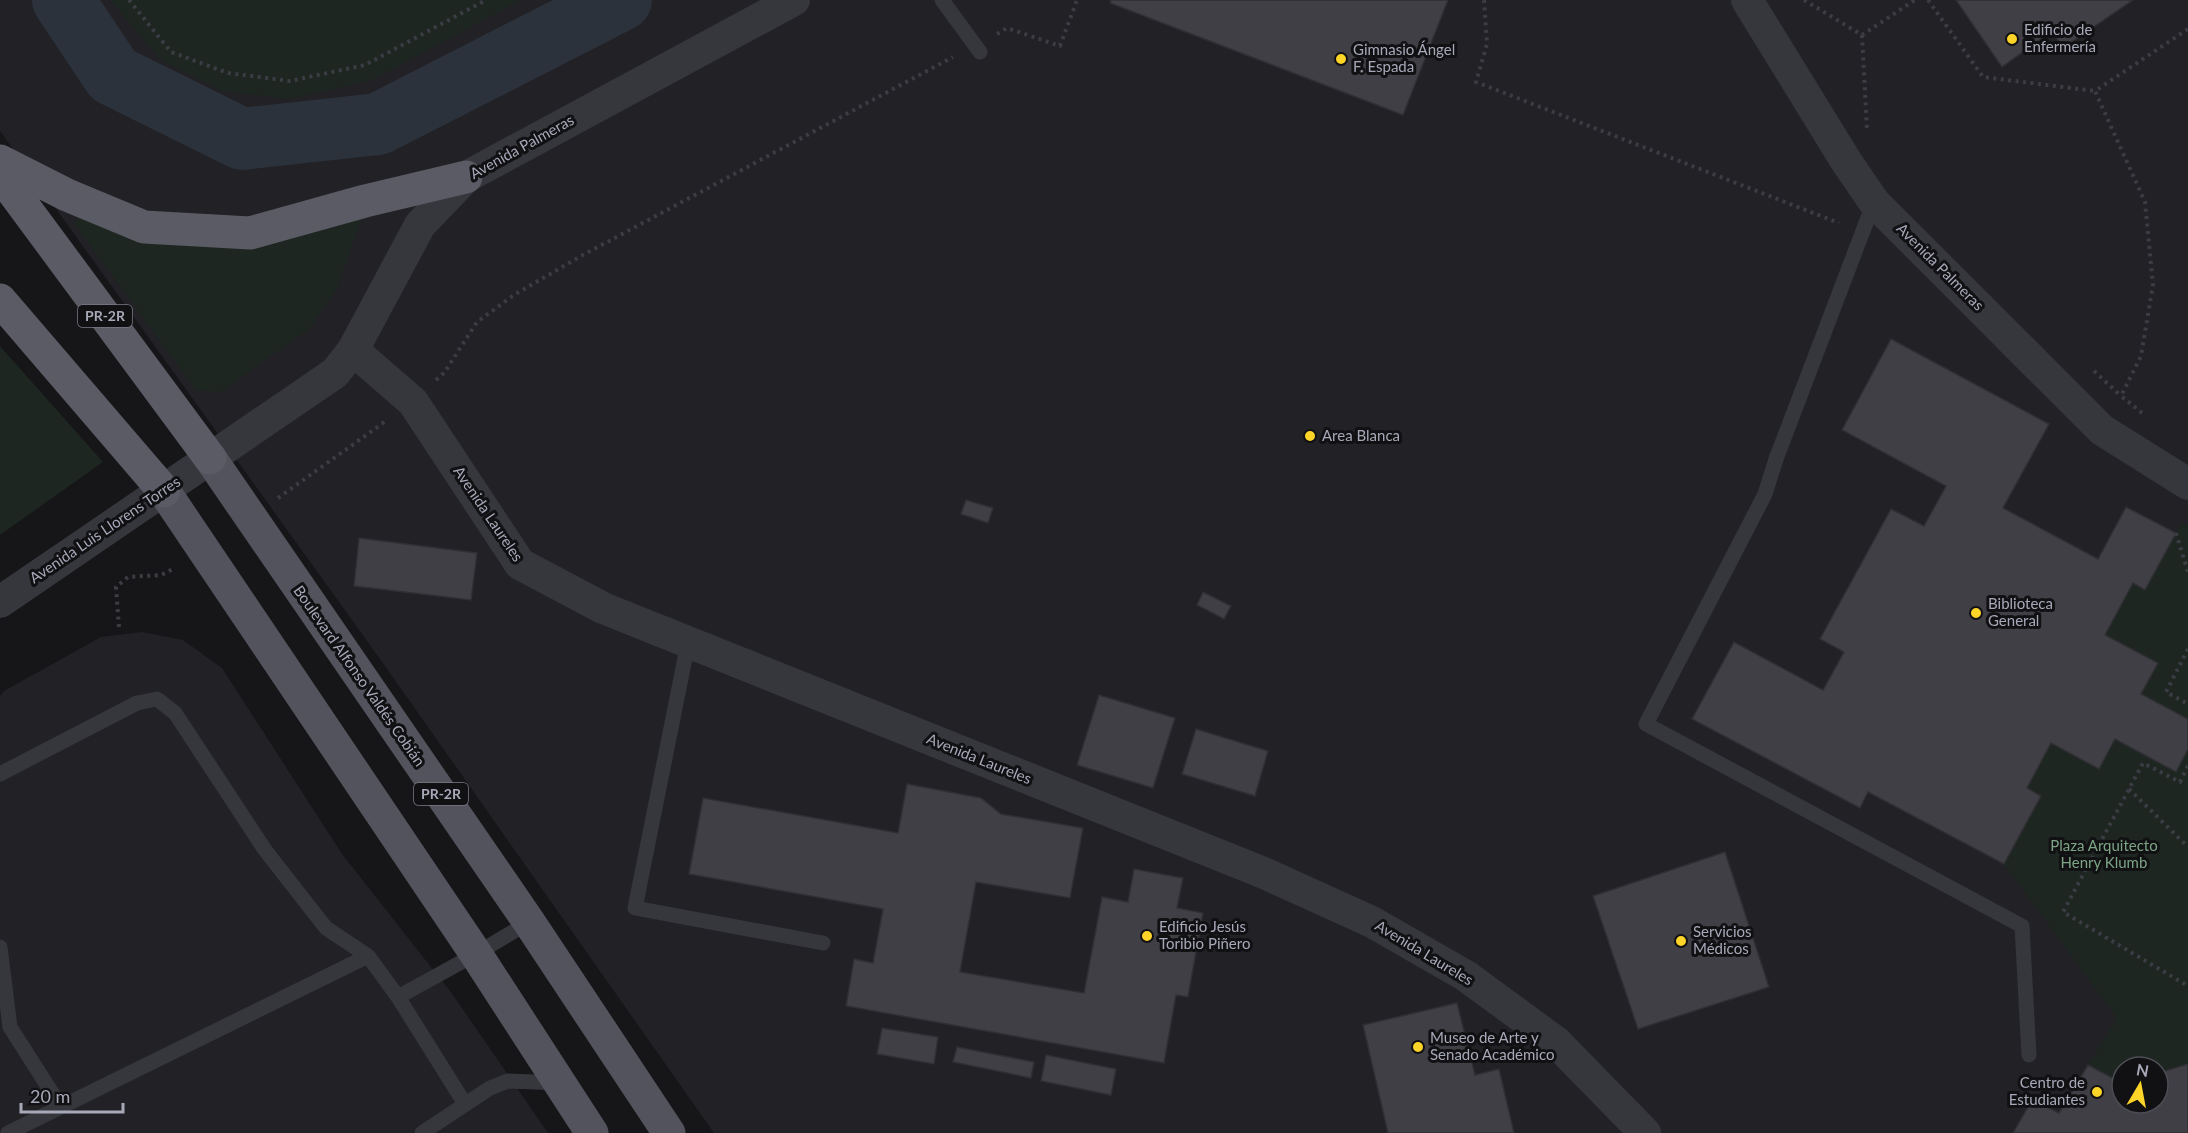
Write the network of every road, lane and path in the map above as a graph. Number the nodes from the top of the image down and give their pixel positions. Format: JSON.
{"nodes":[{"id":1,"x":129,"y":0,"type":"edge"},
{"id":2,"x":486,"y":0,"type":"edge"},
{"id":3,"x":794,"y":0,"type":"edge"},
{"id":4,"x":942,"y":0,"type":"edge"},
{"id":5,"x":1077,"y":0,"type":"edge"},
{"id":6,"x":1484,"y":0,"type":"edge"},
{"id":7,"x":1747,"y":0,"type":"edge"},
{"id":8,"x":1804,"y":0,"type":"edge"},
{"id":9,"x":1915,"y":0,"type":"edge"},
{"id":10,"x":1928,"y":0,"type":"edge"},
{"id":11,"x":2188,"y":29,"type":"edge"},
{"id":12,"x":1862,"y":35,"type":"junction"},
{"id":13,"x":977,"y":49,"type":"junction"},
{"id":14,"x":2094,"y":91,"type":"junction"},
{"id":15,"x":1868,"y":142,"type":"dead end"},
{"id":16,"x":0,"y":161,"type":"edge"},
{"id":17,"x":0,"y":174,"type":"edge"},
{"id":18,"x":466,"y":177,"type":"junction"},
{"id":19,"x":1874,"y":202,"type":"junction"},
{"id":20,"x":1860,"y":240,"type":"junction"},
{"id":21,"x":0,"y":300,"type":"edge"},
{"id":22,"x":353,"y":350,"type":"junction"},
{"id":23,"x":2086,"y":364,"type":"dead end"},
{"id":24,"x":2121,"y":396,"type":"junction"},
{"id":25,"x":413,"y":402,"type":"junction"},
{"id":26,"x":2146,"y":416,"type":"dead end"},
{"id":27,"x":210,"y":458,"type":"junction"},
{"id":28,"x":2188,"y":484,"type":"edge"},
{"id":29,"x":164,"y":491,"type":"junction"},
{"id":30,"x":250,"y":517,"type":"junction"},
{"id":31,"x":2176,"y":533,"type":"dead end"},
{"id":32,"x":203,"y":550,"type":"junction"},
{"id":33,"x":2188,"y":572,"type":"edge"},
{"id":34,"x":0,"y":602,"type":"edge"},
{"id":35,"x":119,"y":627,"type":"dead end"},
{"id":36,"x":688,"y":643,"type":"junction"},
{"id":37,"x":2188,"y":649,"type":"edge"},
{"id":38,"x":2188,"y":704,"type":"edge"},
{"id":39,"x":2188,"y":766,"type":"edge"},
{"id":40,"x":0,"y":774,"type":"edge"},
{"id":41,"x":2129,"y":789,"type":"junction"},
{"id":42,"x":2188,"y":847,"type":"edge"},
{"id":43,"x":529,"y":922,"type":"junction"},
{"id":44,"x":823,"y":943,"type":"dead end"},
{"id":45,"x":0,"y":947,"type":"edge"},
{"id":46,"x":476,"y":954,"type":"junction"},
{"id":47,"x":368,"y":956,"type":"junction"},
{"id":48,"x":2188,"y":986,"type":"edge"},
{"id":49,"x":398,"y":997,"type":"junction"},
{"id":50,"x":2029,"y":1055,"type":"dead end"},
{"id":51,"x":560,"y":1083,"type":"junction"},
{"id":52,"x":465,"y":1104,"type":"junction"},
{"id":53,"x":61,"y":1107,"type":"junction"},
{"id":54,"x":8,"y":1133,"type":"edge"},
{"id":55,"x":422,"y":1133,"type":"edge"},
{"id":56,"x":592,"y":1133,"type":"edge"},
{"id":57,"x":669,"y":1133,"type":"edge"},
{"id":58,"x":1645,"y":1133,"type":"edge"}],
"edges":[{"from":1,"to":2,"type":"path"},
{"from":3,"to":18,"type":"street","name":"Avenida Palmeras"},
{"from":4,"to":13,"type":"lane"},
{"from":5,"to":13,"type":"path"},
{"from":6,"to":20,"type":"path"},
{"from":7,"to":19,"type":"street","name":"Avenida Palmeras"},
{"from":8,"to":12,"type":"path"},
{"from":9,"to":12,"type":"path"},
{"from":10,"to":14,"type":"path"},
{"from":11,"to":14,"type":"path"},
{"from":12,"to":15,"type":"path"},
{"from":13,"to":25,"type":"path"},
{"from":14,"to":24,"type":"path"},
{"from":16,"to":18,"type":"highway"},
{"from":17,"to":27,"type":"highway","number":"PR-2R"},
{"from":18,"to":22,"type":"street","name":"Avenida Palmeras"},
{"from":19,"to":20,"type":"lane"},
{"from":19,"to":28,"type":"street","name":"Avenida Palmeras"},
{"from":20,"to":50,"type":"lane"},
{"from":21,"to":29,"type":"highway"},
{"from":22,"to":25,"type":"street","name":"Avenida Laureles"},
{"from":22,"to":27,"type":"street","name":"Avenida Palmeras"},
{"from":23,"to":24,"type":"path"},
{"from":24,"to":26,"type":"path"},
{"from":25,"to":30,"type":"path"},
{"from":25,"to":36,"type":"street","name":"Avenida Laureles"},
{"from":27,"to":29,"type":"street","name":"Avenida Luis Llorens Torres"},
{"from":27,"to":30,"type":"main road","name":"Boulevard Alfonso Valdés Cobián","number":"PR-2R"},
{"from":29,"to":32,"type":"main road"},
{"from":29,"to":34,"type":"street","name":"Avenida Luis Llorens Torres"},
{"from":30,"to":43,"type":"main road","name":"Boulevard Alfonso Valdés Cobián","number":"PR-2R"},
{"from":31,"to":33,"type":"path"},
{"from":32,"to":35,"type":"path"},
{"from":32,"to":46,"type":"main road"},
{"from":36,"to":44,"type":"lane"},
{"from":36,"to":58,"type":"street","name":"Avenida Laureles"},
{"from":37,"to":38,"type":"path"},
{"from":39,"to":41,"type":"path"},
{"from":40,"to":47,"type":"lane"},
{"from":41,"to":42,"type":"path"},
{"from":41,"to":48,"type":"path"},
{"from":43,"to":46,"type":"lane"},
{"from":43,"to":57,"type":"main road","name":"Boulevard Alfonso Valdés Cobián","number":"PR-2R"},
{"from":45,"to":53,"type":"lane"},
{"from":46,"to":49,"type":"lane"},
{"from":46,"to":51,"type":"main road"},
{"from":47,"to":49,"type":"lane"},
{"from":47,"to":53,"type":"lane"},
{"from":49,"to":52,"type":"lane"},
{"from":51,"to":52,"type":"lane"},
{"from":51,"to":56,"type":"main road"},
{"from":52,"to":55,"type":"lane"},
{"from":53,"to":54,"type":"lane"}]}
